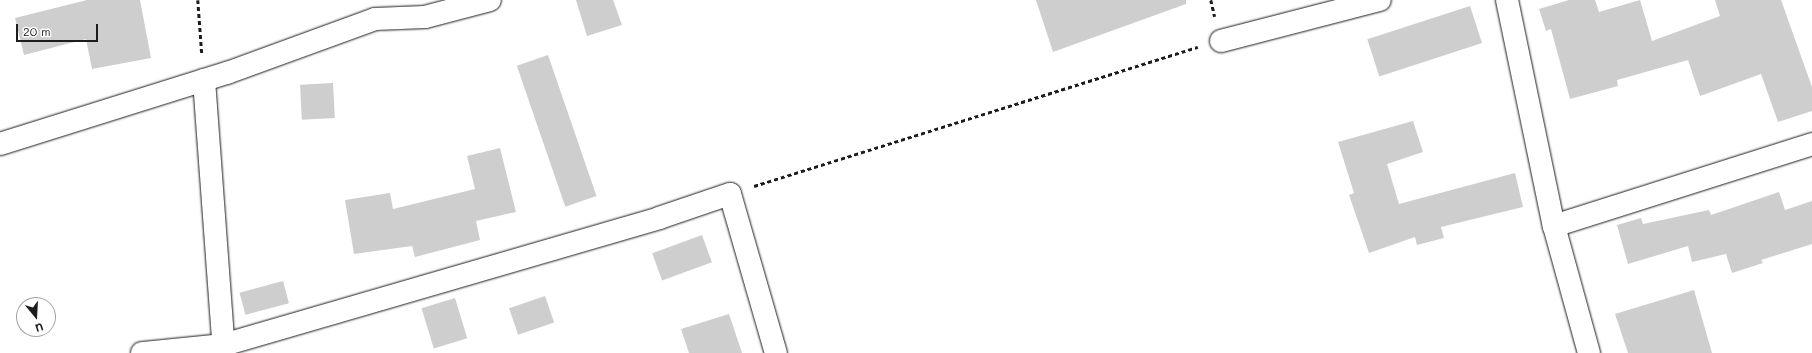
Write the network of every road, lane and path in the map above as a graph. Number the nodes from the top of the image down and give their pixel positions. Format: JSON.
{"nodes":[{"id":1,"x":198,"y":0,"type":"edge"},
{"id":2,"x":490,"y":0,"type":"edge"},
{"id":3,"x":1380,"y":0,"type":"edge"},
{"id":4,"x":1507,"y":0,"type":"edge"},
{"id":5,"x":1221,"y":41,"type":"joint"},
{"id":6,"x":204,"y":80,"type":"junction"},
{"id":7,"x":0,"y":144,"type":"edge"},
{"id":8,"x":1812,"y":144,"type":"edge"},
{"id":9,"x":730,"y":194,"type":"junction"},
{"id":10,"x":1554,"y":226,"type":"junction"},
{"id":11,"x":224,"y":349,"type":"edge"},
{"id":12,"x":142,"y":353,"type":"edge"},
{"id":13,"x":776,"y":353,"type":"edge"},
{"id":14,"x":1589,"y":353,"type":"edge"}],
"edges":[{"from":1,"to":6,"type":"path"},
{"from":2,"to":6,"type":"street"},
{"from":3,"to":5,"type":"street"},
{"from":4,"to":10,"type":"street"},
{"from":5,"to":9,"type":"path"},
{"from":6,"to":7,"type":"street"},
{"from":6,"to":11,"type":"street"},
{"from":8,"to":10,"type":"street"},
{"from":9,"to":11,"type":"street"},
{"from":9,"to":13,"type":"street"},
{"from":10,"to":14,"type":"street"},
{"from":11,"to":12,"type":"street"}]}
